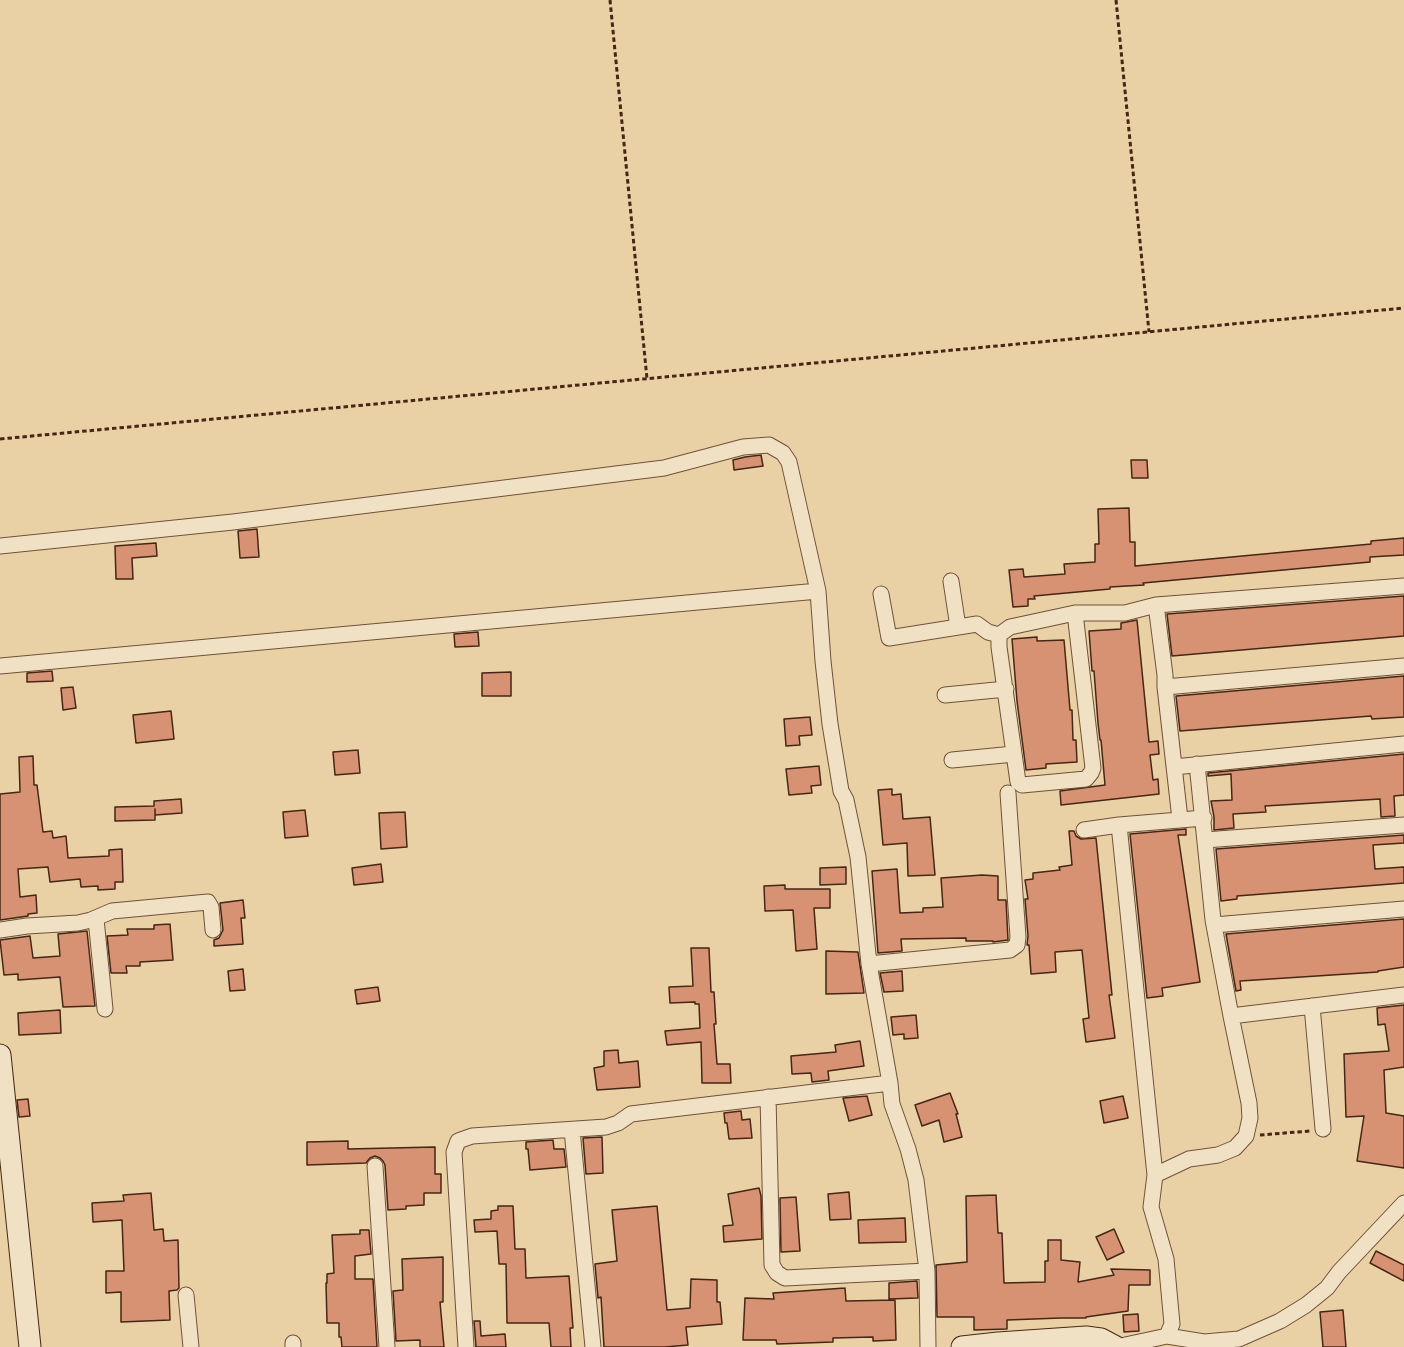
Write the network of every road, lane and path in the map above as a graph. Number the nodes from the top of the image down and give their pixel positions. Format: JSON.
{"nodes":[{"id":1,"x":610,"y":0,"type":"edge"},
{"id":2,"x":1116,"y":0,"type":"edge"},
{"id":3,"x":1404,"y":308,"type":"edge"},
{"id":4,"x":1149,"y":332,"type":"junction"},
{"id":5,"x":647,"y":379,"type":"junction"},
{"id":6,"x":0,"y":439,"type":"edge"},
{"id":7,"x":0,"y":546,"type":"edge"},
{"id":8,"x":951,"y":581,"type":"dead end"},
{"id":9,"x":1404,"y":586,"type":"edge"},
{"id":10,"x":818,"y":591,"type":"junction"},
{"id":11,"x":881,"y":594,"type":"dead end"},
{"id":12,"x":1156,"y":605,"type":"junction"},
{"id":13,"x":1075,"y":612,"type":"junction"},
{"id":14,"x":958,"y":627,"type":"junction"},
{"id":15,"x":999,"y":635,"type":"junction"},
{"id":16,"x":0,"y":666,"type":"edge"},
{"id":17,"x":1404,"y":666,"type":"edge"},
{"id":18,"x":1165,"y":687,"type":"junction"},
{"id":19,"x":1006,"y":689,"type":"junction"},
{"id":20,"x":945,"y":694,"type":"dead end"},
{"id":21,"x":1404,"y":744,"type":"edge"},
{"id":22,"x":1014,"y":754,"type":"junction"},
{"id":23,"x":952,"y":760,"type":"dead end"},
{"id":24,"x":1197,"y":764,"type":"junction"},
{"id":25,"x":1174,"y":767,"type":"junction"},
{"id":26,"x":1008,"y":793,"type":"dead end"},
{"id":27,"x":1204,"y":818,"type":"junction"},
{"id":28,"x":1180,"y":819,"type":"junction"},
{"id":29,"x":1119,"y":825,"type":"junction"},
{"id":30,"x":1404,"y":825,"type":"edge"},
{"id":31,"x":1084,"y":830,"type":"dead end"},
{"id":32,"x":1205,"y":840,"type":"junction"},
{"id":33,"x":1404,"y":909,"type":"edge"},
{"id":34,"x":96,"y":919,"type":"junction"},
{"id":35,"x":1214,"y":925,"type":"junction"},
{"id":36,"x":0,"y":930,"type":"edge"},
{"id":37,"x":213,"y":930,"type":"dead end"},
{"id":38,"x":869,"y":964,"type":"junction"},
{"id":39,"x":1404,"y":994,"type":"edge"},
{"id":40,"x":1312,"y":1006,"type":"junction"},
{"id":41,"x":105,"y":1010,"type":"dead end"},
{"id":42,"x":1231,"y":1016,"type":"junction"},
{"id":43,"x":0,"y":1055,"type":"edge"},
{"id":44,"x":890,"y":1083,"type":"junction"},
{"id":45,"x":768,"y":1097,"type":"junction"},
{"id":46,"x":4,"y":1124,"type":"edge"},
{"id":47,"x":572,"y":1130,"type":"junction"},
{"id":48,"x":1323,"y":1130,"type":"joint"},
{"id":49,"x":1246,"y":1136,"type":"junction"},
{"id":50,"x":375,"y":1166,"type":"dead end"},
{"id":51,"x":1155,"y":1175,"type":"junction"},
{"id":52,"x":1404,"y":1203,"type":"edge"},
{"id":53,"x":8,"y":1207,"type":"edge"},
{"id":54,"x":927,"y":1271,"type":"junction"},
{"id":55,"x":186,"y":1295,"type":"dead end"},
{"id":56,"x":1167,"y":1336,"type":"junction"},
{"id":57,"x":30,"y":1347,"type":"edge"},
{"id":58,"x":191,"y":1347,"type":"edge"},
{"id":59,"x":387,"y":1347,"type":"edge"},
{"id":60,"x":466,"y":1347,"type":"edge"},
{"id":61,"x":593,"y":1347,"type":"edge"},
{"id":62,"x":928,"y":1347,"type":"edge"},
{"id":63,"x":962,"y":1347,"type":"edge"},
{"id":64,"x":1116,"y":1347,"type":"edge"}],
"edges":[{"from":1,"to":5,"type":"path"},
{"from":2,"to":4,"type":"path"},
{"from":3,"to":4,"type":"path"},
{"from":4,"to":5,"type":"path"},
{"from":5,"to":6,"type":"path"},
{"from":7,"to":10,"type":"street"},
{"from":8,"to":14,"type":"street"},
{"from":9,"to":12,"type":"street"},
{"from":10,"to":16,"type":"street"},
{"from":10,"to":38,"type":"street"},
{"from":11,"to":14,"type":"street"},
{"from":12,"to":13,"type":"street"},
{"from":12,"to":18,"type":"street"},
{"from":13,"to":15,"type":"street"},
{"from":13,"to":22,"type":"street"},
{"from":14,"to":15,"type":"street"},
{"from":15,"to":19,"type":"street"},
{"from":17,"to":18,"type":"street"},
{"from":18,"to":25,"type":"street"},
{"from":19,"to":20,"type":"street"},
{"from":19,"to":22,"type":"street"},
{"from":21,"to":24,"type":"street"},
{"from":22,"to":23,"type":"street"},
{"from":24,"to":25,"type":"street"},
{"from":24,"to":27,"type":"street"},
{"from":25,"to":28,"type":"street"},
{"from":26,"to":38,"type":"street"},
{"from":27,"to":28,"type":"street"},
{"from":27,"to":32,"type":"street"},
{"from":28,"to":29,"type":"street"},
{"from":29,"to":31,"type":"street"},
{"from":29,"to":51,"type":"street"},
{"from":30,"to":32,"type":"street"},
{"from":32,"to":35,"type":"street"},
{"from":33,"to":35,"type":"street"},
{"from":34,"to":36,"type":"street"},
{"from":34,"to":37,"type":"street"},
{"from":34,"to":41,"type":"street"},
{"from":35,"to":42,"type":"street"},
{"from":38,"to":44,"type":"street"},
{"from":39,"to":40,"type":"street"},
{"from":40,"to":42,"type":"street"},
{"from":40,"to":48,"type":"street"},
{"from":42,"to":49,"type":"street"},
{"from":43,"to":46,"type":"street"},
{"from":44,"to":45,"type":"street"},
{"from":44,"to":54,"type":"street"},
{"from":45,"to":47,"type":"street"},
{"from":45,"to":54,"type":"street"},
{"from":46,"to":53,"type":"street"},
{"from":47,"to":60,"type":"street"},
{"from":47,"to":61,"type":"street"},
{"from":48,"to":49,"type":"path"},
{"from":49,"to":51,"type":"street"},
{"from":50,"to":59,"type":"street"},
{"from":51,"to":56,"type":"street"},
{"from":52,"to":56,"type":"street"},
{"from":53,"to":57,"type":"street"},
{"from":54,"to":62,"type":"street"},
{"from":55,"to":58,"type":"street"},
{"from":56,"to":64,"type":"street"},
{"from":63,"to":64,"type":"street"}]}
